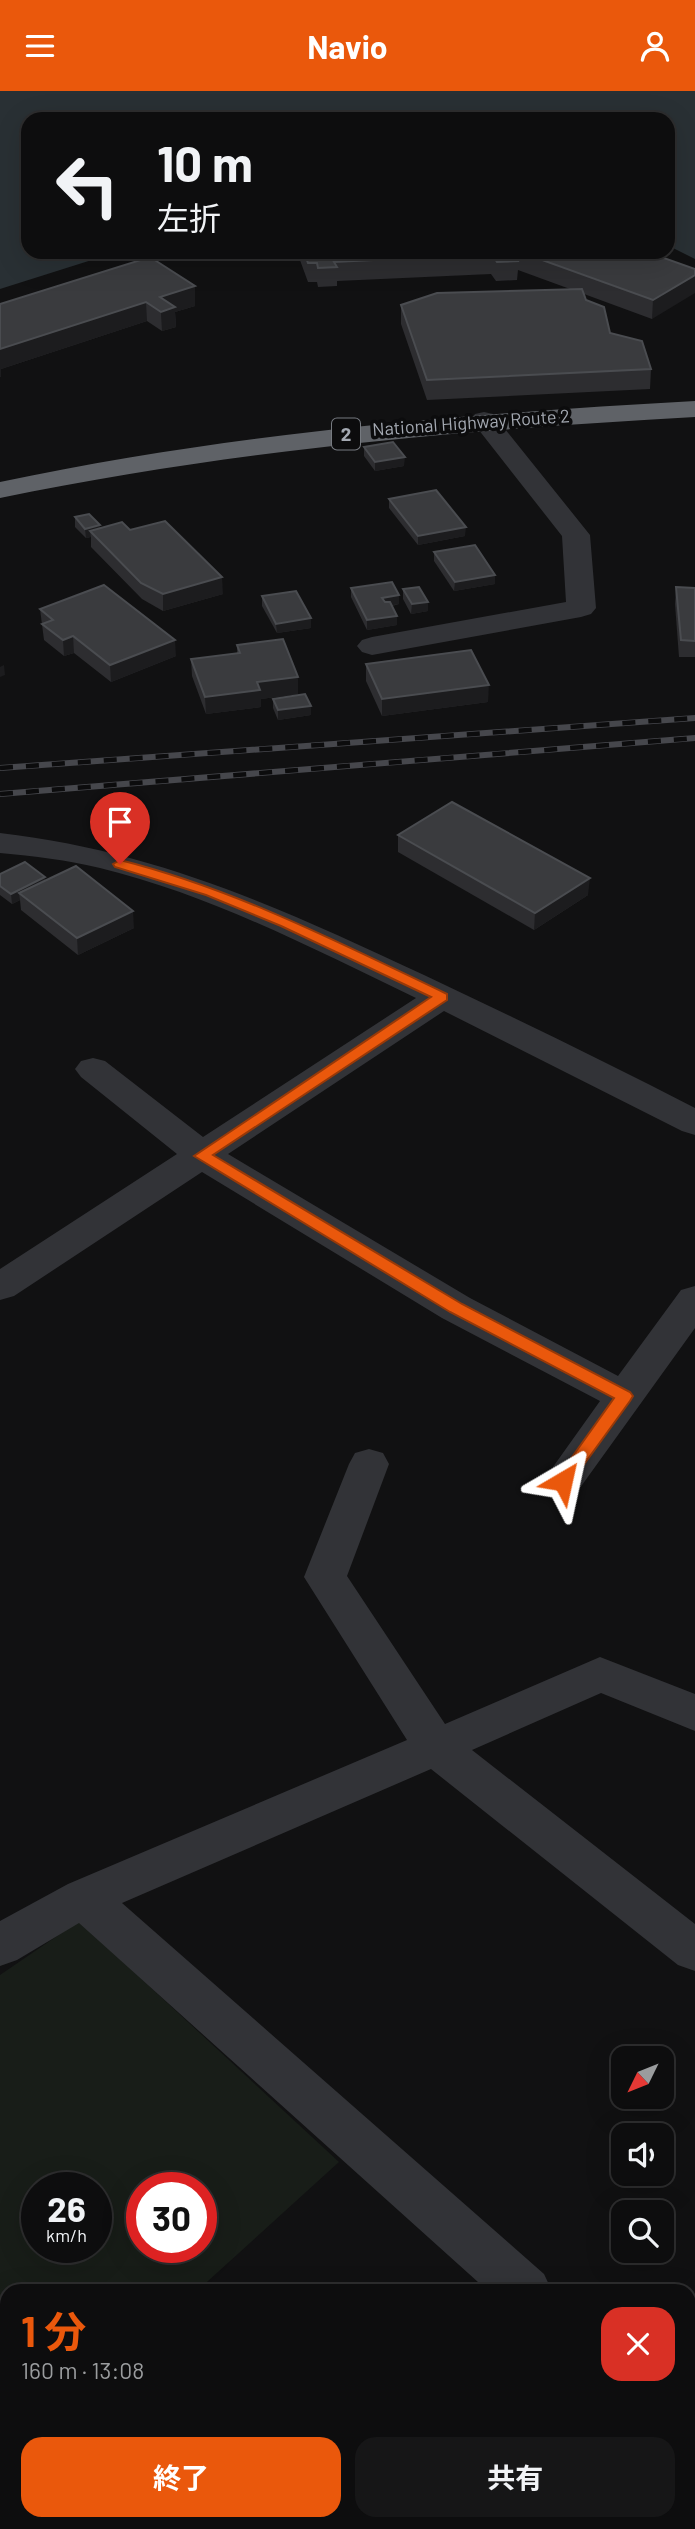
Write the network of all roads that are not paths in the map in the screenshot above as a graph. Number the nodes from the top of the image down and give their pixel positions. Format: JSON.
{"nodes":[{"id":1,"x":695,"y":409,"type":"edge"},
{"id":2,"x":484,"y":421,"type":"junction"},
{"id":3,"x":0,"y":490,"type":"edge"},
{"id":4,"x":372,"y":646,"type":"dead end"},
{"id":5,"x":0,"y":843,"type":"edge"},
{"id":6,"x":442,"y":997,"type":"junction"},
{"id":7,"x":93,"y":1069,"type":"dead end"},
{"id":8,"x":695,"y":1123,"type":"edge"},
{"id":9,"x":202,"y":1156,"type":"junction"},
{"id":10,"x":0,"y":1287,"type":"edge"},
{"id":11,"x":695,"y":1300,"type":"edge"},
{"id":12,"x":624,"y":1396,"type":"junction"},
{"id":13,"x":369,"y":1464,"type":"dead end"},
{"id":14,"x":563,"y":1481,"type":"dead end"},
{"id":15,"x":695,"y":1713,"type":"edge"},
{"id":16,"x":436,"y":1747,"type":"junction"},
{"id":17,"x":84,"y":1898,"type":"junction"},
{"id":18,"x":0,"y":1946,"type":"edge"},
{"id":19,"x":695,"y":1951,"type":"edge"},
{"id":20,"x":518,"y":2284,"type":"edge"}],
"edges":[{"from":1,"to":2,"type":"highway","name":"National Highway Route 2","number":"2"},
{"from":2,"to":3,"type":"highway","name":"National Highway Route 2","number":"2"},
{"from":2,"to":4,"type":"street"},
{"from":5,"to":6,"type":"street"},
{"from":6,"to":8,"type":"street"},
{"from":6,"to":9,"type":"street"},
{"from":7,"to":9,"type":"street"},
{"from":9,"to":10,"type":"street"},
{"from":9,"to":12,"type":"street"},
{"from":11,"to":12,"type":"street"},
{"from":12,"to":14,"type":"street"},
{"from":13,"to":16,"type":"street"},
{"from":15,"to":16,"type":"street"},
{"from":16,"to":17,"type":"street"},
{"from":16,"to":19,"type":"street"},
{"from":17,"to":18,"type":"street"},
{"from":17,"to":20,"type":"street"}]}
